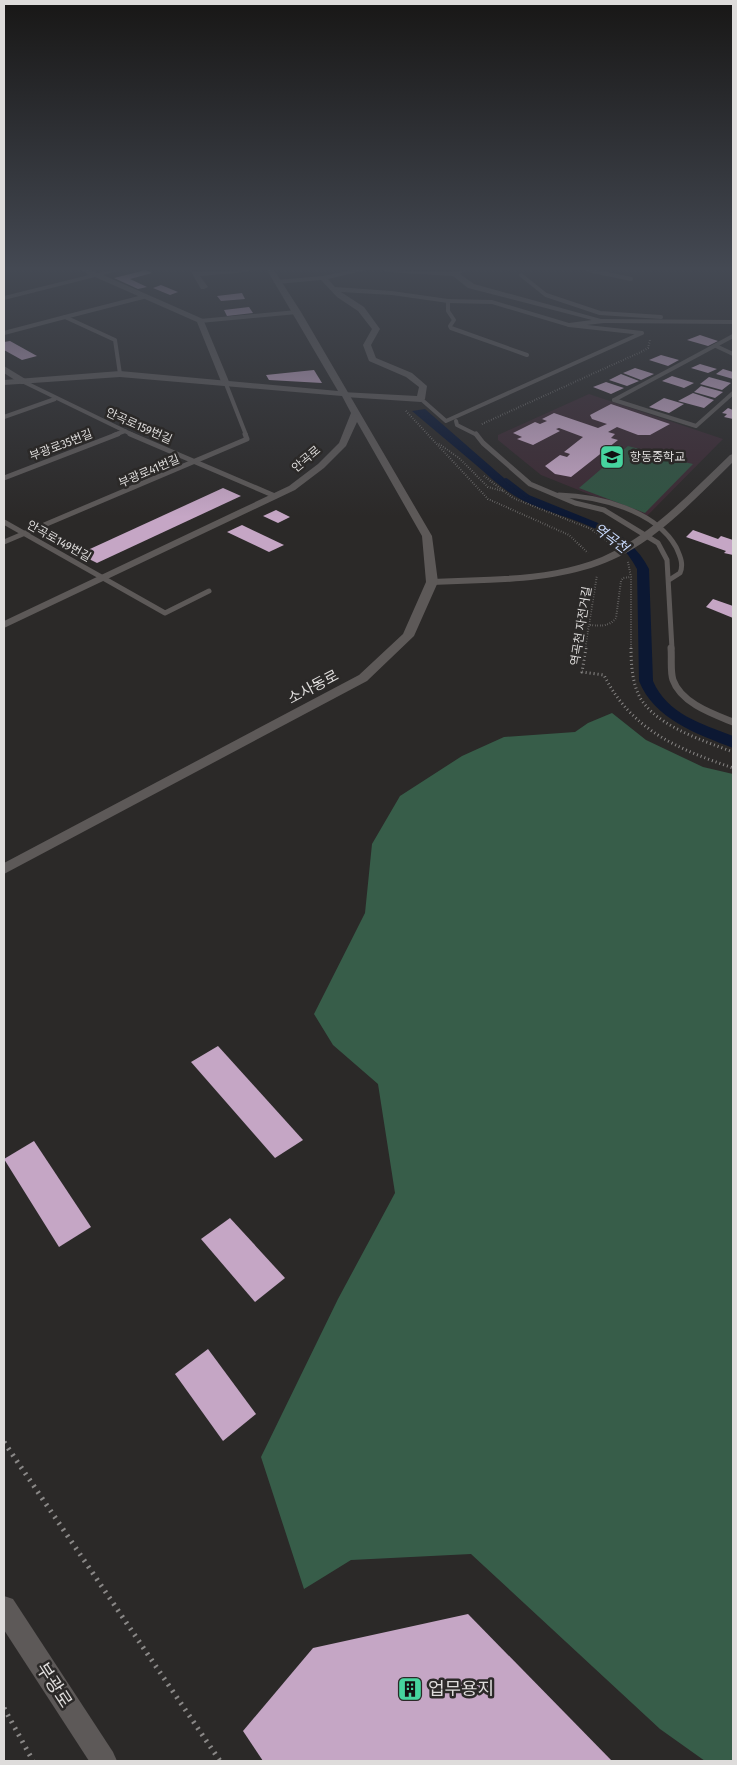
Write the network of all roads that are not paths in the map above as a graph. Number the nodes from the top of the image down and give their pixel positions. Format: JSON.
{"nodes":[{"id":1,"x":116,"y":352,"type":"edge"},
{"id":2,"x":213,"y":352,"type":"edge"},
{"id":3,"x":321,"y":352,"type":"edge"},
{"id":4,"x":370,"y":352,"type":"edge"},
{"id":5,"x":520,"y":352,"type":"edge"},
{"id":6,"x":599,"y":352,"type":"edge"},
{"id":7,"x":704,"y":352,"type":"edge"},
{"id":8,"x":527,"y":355,"type":"dead end"},
{"id":9,"x":4,"y":370,"type":"edge"},
{"id":10,"x":120,"y":374,"type":"junction"},
{"id":11,"x":24,"y":382,"type":"junction"},
{"id":12,"x":4,"y":383,"type":"edge"},
{"id":13,"x":226,"y":384,"type":"junction"},
{"id":14,"x":733,"y":393,"type":"edge"},
{"id":15,"x":345,"y":394,"type":"junction"},
{"id":16,"x":55,"y":399,"type":"junction"},
{"id":17,"x":421,"y":400,"type":"junction"},
{"id":18,"x":356,"y":413,"type":"junction"},
{"id":19,"x":4,"y":417,"type":"edge"},
{"id":20,"x":456,"y":421,"type":"road end"},
{"id":21,"x":125,"y":431,"type":"junction"},
{"id":22,"x":197,"y":462,"type":"junction"},
{"id":23,"x":731,"y":462,"type":"edge"},
{"id":24,"x":4,"y":478,"type":"edge"},
{"id":25,"x":554,"y":495,"type":"junction"},
{"id":26,"x":274,"y":496,"type":"junction"},
{"id":27,"x":4,"y":522,"type":"edge"},
{"id":28,"x":654,"y":528,"type":"junction"},
{"id":29,"x":25,"y":533,"type":"junction"},
{"id":30,"x":4,"y":542,"type":"edge"},
{"id":31,"x":104,"y":578,"type":"junction"},
{"id":32,"x":668,"y":580,"type":"junction"},
{"id":33,"x":432,"y":582,"type":"junction"},
{"id":34,"x":209,"y":591,"type":"dead end"},
{"id":35,"x":4,"y":625,"type":"edge"},
{"id":36,"x":733,"y":722,"type":"edge"},
{"id":37,"x":4,"y":869,"type":"edge"},
{"id":38,"x":4,"y":1608,"type":"edge"},
{"id":39,"x":104,"y":1761,"type":"edge"}],
"edges":[{"from":1,"to":10,"type":"lane"},
{"from":2,"to":13,"type":"street"},
{"from":3,"to":15,"type":"street"},
{"from":4,"to":17,"type":"street"},
{"from":5,"to":8,"type":"lane"},
{"from":6,"to":17,"type":"lane"},
{"from":7,"to":14,"type":"lane"},
{"from":9,"to":11,"type":"street"},
{"from":10,"to":11,"type":"street"},
{"from":10,"to":13,"type":"street"},
{"from":11,"to":12,"type":"street"},
{"from":11,"to":16,"type":"lane","name":"안곡로159번길"},
{"from":13,"to":15,"type":"street"},
{"from":13,"to":22,"type":"lane","name":"부광로41번길"},
{"from":15,"to":17,"type":"street"},
{"from":15,"to":18,"type":"street"},
{"from":16,"to":19,"type":"lane"},
{"from":16,"to":21,"type":"lane","name":"안곡로159번길"},
{"from":18,"to":26,"type":"street","name":"안곡로"},
{"from":18,"to":33,"type":"street"},
{"from":20,"to":25,"type":"lane"},
{"from":21,"to":22,"type":"lane","name":"안곡로159번길"},
{"from":21,"to":24,"type":"lane","name":"부광로35번길"},
{"from":22,"to":26,"type":"lane","name":"안곡로159번길"},
{"from":22,"to":29,"type":"lane","name":"부광로41번길"},
{"from":23,"to":28,"type":"street"},
{"from":25,"to":28,"type":"lane"},
{"from":25,"to":32,"type":"lane"},
{"from":26,"to":31,"type":"street","name":"안곡로"},
{"from":27,"to":29,"type":"lane","name":"안곡로149번길"},
{"from":28,"to":32,"type":"lane"},
{"from":28,"to":33,"type":"street"},
{"from":29,"to":30,"type":"lane","name":"부광로41번길"},
{"from":29,"to":31,"type":"lane","name":"안곡로149번길"},
{"from":31,"to":34,"type":"lane"},
{"from":31,"to":35,"type":"street","name":"안곡로"},
{"from":32,"to":36,"type":"lane"},
{"from":33,"to":37,"type":"street","name":"소사동로"},
{"from":38,"to":39,"type":"street","name":"부광로"}]}
